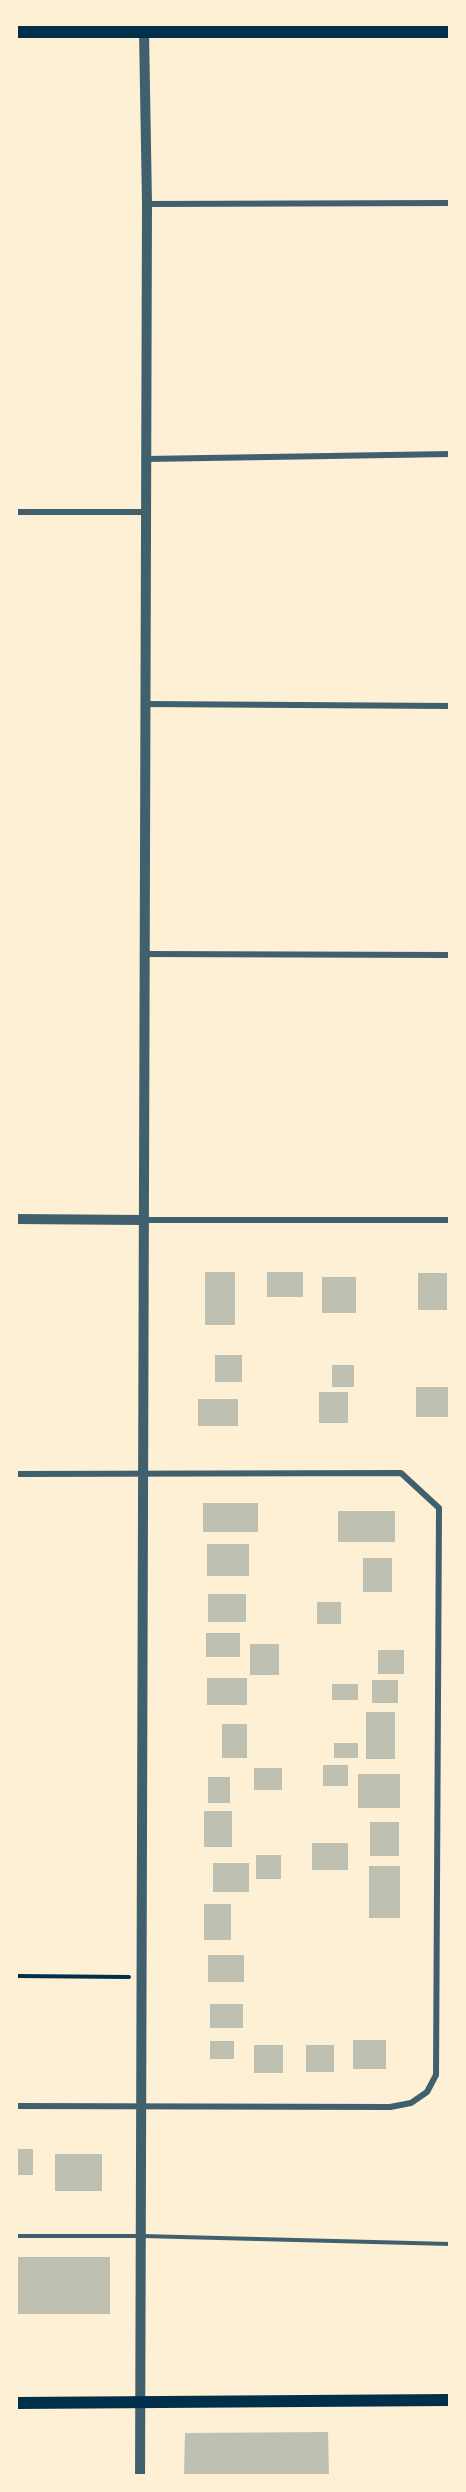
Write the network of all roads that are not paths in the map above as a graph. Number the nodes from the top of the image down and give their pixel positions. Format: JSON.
{"nodes":[{"id":1,"x":144,"y":31,"type":"junction"},
{"id":2,"x":16,"y":32,"type":"edge"},
{"id":3,"x":450,"y":32,"type":"edge"},
{"id":4,"x":450,"y":203,"type":"edge"},
{"id":5,"x":147,"y":204,"type":"junction"},
{"id":6,"x":450,"y":454,"type":"edge"},
{"id":7,"x":146,"y":459,"type":"junction"},
{"id":8,"x":16,"y":512,"type":"edge"},
{"id":9,"x":146,"y":512,"type":"junction"},
{"id":10,"x":145,"y":704,"type":"junction"},
{"id":11,"x":450,"y":706,"type":"edge"},
{"id":12,"x":144,"y":954,"type":"junction"},
{"id":13,"x":450,"y":955,"type":"edge"},
{"id":14,"x":16,"y":1219,"type":"edge"},
{"id":15,"x":142,"y":1220,"type":"junction"},
{"id":16,"x":450,"y":1220,"type":"edge"},
{"id":17,"x":16,"y":1474,"type":"edge"},
{"id":18,"x":142,"y":1475,"type":"junction"},
{"id":19,"x":16,"y":2106,"type":"edge"},
{"id":20,"x":142,"y":2107,"type":"junction"},
{"id":21,"x":16,"y":2236,"type":"edge"},
{"id":22,"x":142,"y":2236,"type":"junction"},
{"id":23,"x":450,"y":2244,"type":"edge"},
{"id":24,"x":450,"y":2400,"type":"edge"},
{"id":25,"x":141,"y":2402,"type":"junction"},
{"id":26,"x":16,"y":2403,"type":"edge"},
{"id":27,"x":140,"y":2475,"type":"edge"}],
"edges":[{"from":1,"to":2,"type":"main road"},
{"from":1,"to":3,"type":"main road"},
{"from":1,"to":5,"type":"street"},
{"from":4,"to":5,"type":"street"},
{"from":5,"to":7,"type":"street"},
{"from":6,"to":7,"type":"street"},
{"from":7,"to":9,"type":"street"},
{"from":8,"to":9,"type":"street"},
{"from":9,"to":10,"type":"street"},
{"from":10,"to":11,"type":"street"},
{"from":10,"to":12,"type":"street"},
{"from":12,"to":13,"type":"street"},
{"from":12,"to":15,"type":"street"},
{"from":14,"to":15,"type":"street"},
{"from":15,"to":16,"type":"street"},
{"from":15,"to":18,"type":"street"},
{"from":17,"to":18,"type":"street"},
{"from":18,"to":20,"type":"street"},
{"from":18,"to":20,"type":"street"},
{"from":19,"to":20,"type":"street"},
{"from":20,"to":22,"type":"street"},
{"from":21,"to":22,"type":"lane"},
{"from":22,"to":23,"type":"lane"},
{"from":22,"to":25,"type":"street"},
{"from":24,"to":25,"type":"main road"},
{"from":25,"to":26,"type":"main road"},
{"from":25,"to":27,"type":"street"}]}
